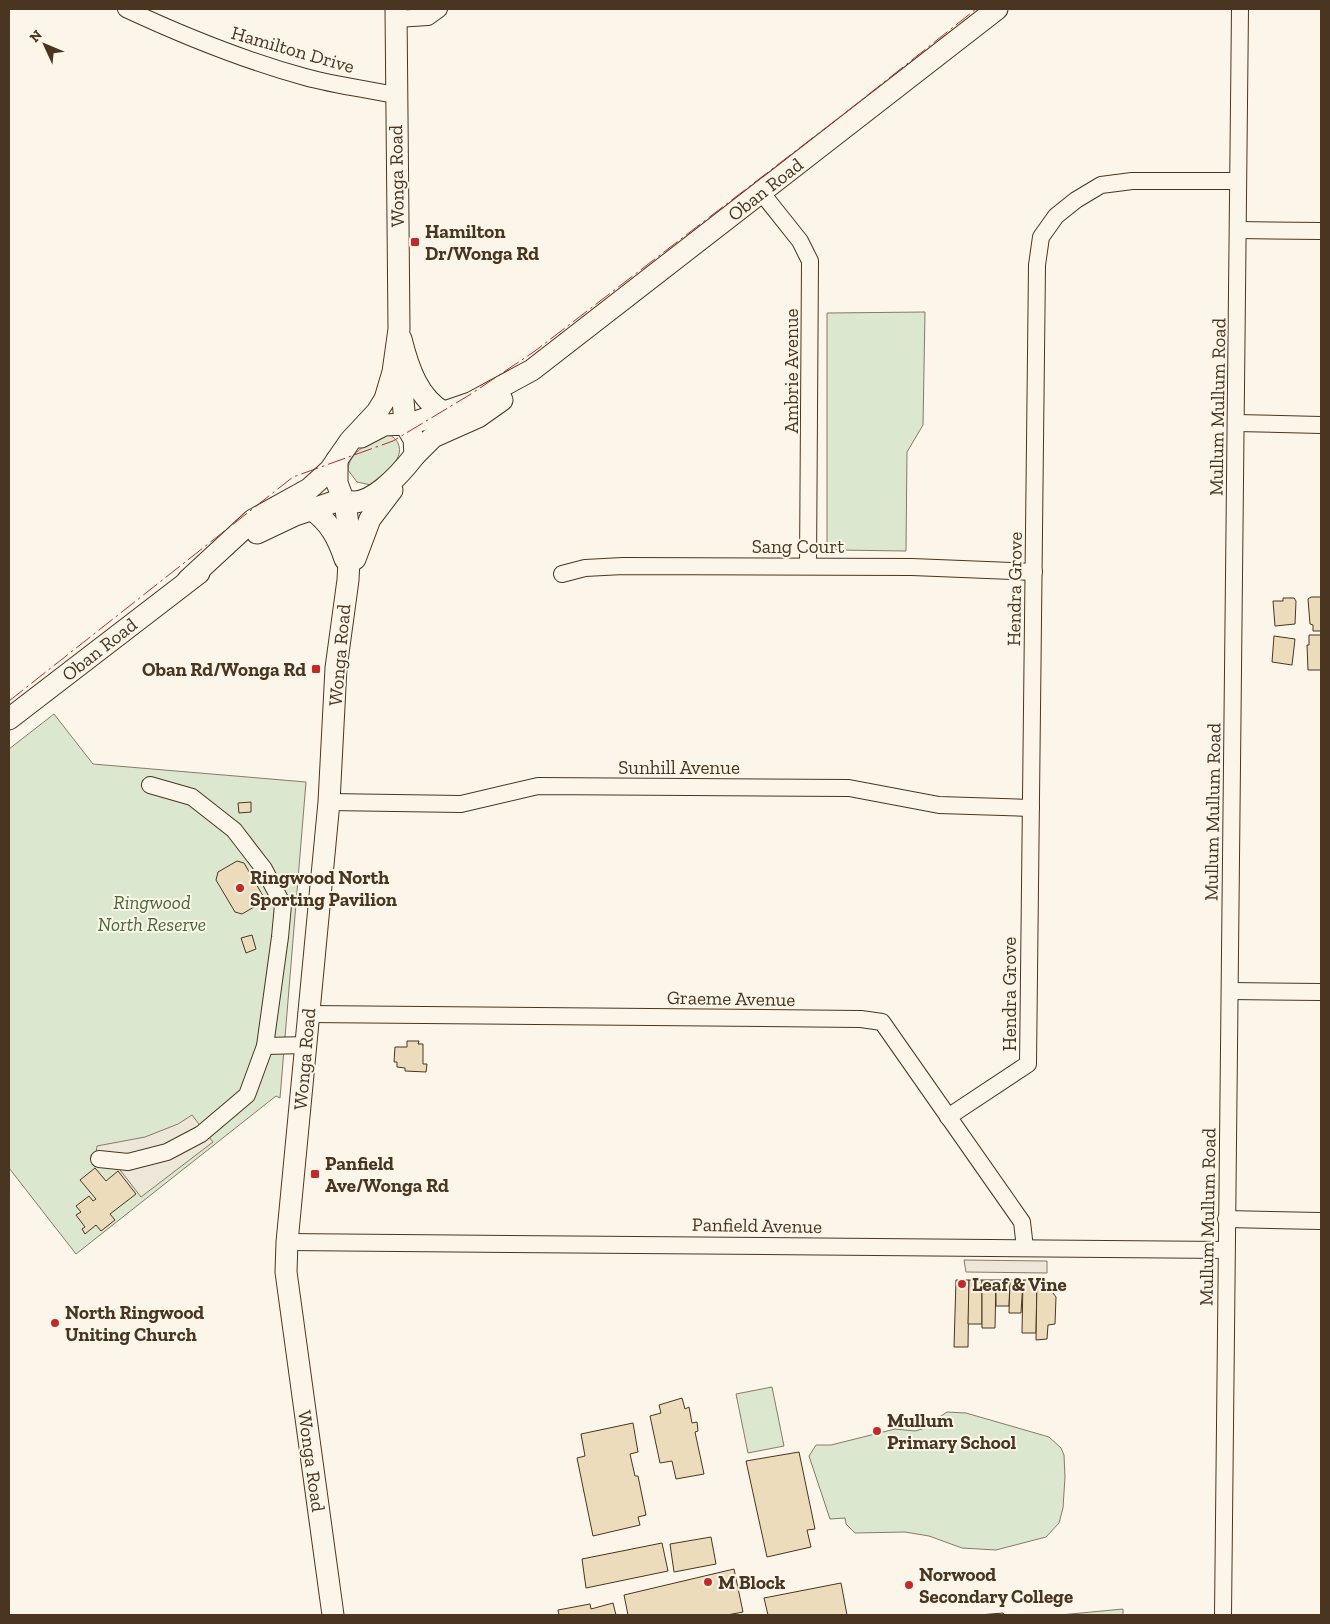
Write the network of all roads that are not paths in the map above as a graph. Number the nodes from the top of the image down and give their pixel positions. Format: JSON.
{"nodes":[{"id":1,"x":126,"y":9,"type":"edge"},
{"id":2,"x":439,"y":9,"type":"edge"},
{"id":3,"x":997,"y":9,"type":"edge"},
{"id":4,"x":1240,"y":9,"type":"edge"},
{"id":5,"x":396,"y":14,"type":"edge"},
{"id":6,"x":395,"y":95,"type":"junction"},
{"id":7,"x":1238,"y":180,"type":"junction"},
{"id":8,"x":761,"y":192,"type":"junction"},
{"id":9,"x":1238,"y":230,"type":"junction"},
{"id":10,"x":1321,"y":230,"type":"edge"},
{"id":11,"x":398,"y":336,"type":"junction"},
{"id":12,"x":532,"y":370,"type":"junction"},
{"id":13,"x":445,"y":413,"type":"junction"},
{"id":14,"x":406,"y":424,"type":"junction"},
{"id":15,"x":1236,"y":424,"type":"junction"},
{"id":16,"x":1321,"y":425,"type":"edge"},
{"id":17,"x":414,"y":456,"type":"junction"},
{"id":18,"x":338,"y":459,"type":"junction"},
{"id":19,"x":344,"y":500,"type":"junction"},
{"id":20,"x":311,"y":509,"type":"junction"},
{"id":21,"x":808,"y":566,"type":"junction"},
{"id":22,"x":1034,"y":572,"type":"junction"},
{"id":23,"x":562,"y":574,"type":"dead end"},
{"id":24,"x":348,"y":577,"type":"junction"},
{"id":25,"x":188,"y":580,"type":"junction"},
{"id":26,"x":9,"y":719,"type":"edge"},
{"id":27,"x":150,"y":785,"type":"dead end"},
{"id":28,"x":329,"y":802,"type":"junction"},
{"id":29,"x":1030,"y":808,"type":"junction"},
{"id":30,"x":1230,"y":991,"type":"junction"},
{"id":31,"x":1321,"y":992,"type":"edge"},
{"id":32,"x":308,"y":1014,"type":"junction"},
{"id":33,"x":306,"y":1045,"type":"junction"},
{"id":34,"x":265,"y":1046,"type":"junction"},
{"id":35,"x":948,"y":1117,"type":"junction"},
{"id":36,"x":99,"y":1160,"type":"dead end"},
{"id":37,"x":1226,"y":1219,"type":"junction"},
{"id":38,"x":1321,"y":1222,"type":"edge"},
{"id":39,"x":287,"y":1242,"type":"junction"},
{"id":40,"x":1025,"y":1248,"type":"junction"},
{"id":41,"x":1226,"y":1250,"type":"junction"},
{"id":42,"x":333,"y":1615,"type":"edge"},
{"id":43,"x":1223,"y":1615,"type":"edge"}],
"edges":[{"from":1,"to":6,"type":"street","name":"Hamilton Drive"},
{"from":2,"to":5,"type":"street"},
{"from":3,"to":8,"type":"main road","name":"Oban Road"},
{"from":4,"to":7,"type":"street","name":"Mullum Mullum Road"},
{"from":5,"to":6,"type":"main road","name":"Wonga Road"},
{"from":6,"to":11,"type":"main road","name":"Wonga Road"},
{"from":7,"to":9,"type":"street","name":"Mullum Mullum Road"},
{"from":7,"to":22,"type":"street","name":"Hendra Grove"},
{"from":8,"to":12,"type":"main road","name":"Oban Road"},
{"from":8,"to":21,"type":"street","name":"Ambrie Avenue"},
{"from":9,"to":10,"type":"street"},
{"from":9,"to":15,"type":"street","name":"Mullum Mullum Road"},
{"from":11,"to":13,"type":"main road"},
{"from":11,"to":14,"type":"main road"},
{"from":11,"to":18,"type":"main road"},
{"from":12,"to":13,"type":"main road","name":"Oban Road"},
{"from":12,"to":17,"type":"main road","name":"Oban Road"},
{"from":13,"to":14,"type":"main road","name":"Oban Road"},
{"from":14,"to":17,"type":"main road"},
{"from":14,"to":18,"type":"main road","name":"Oban Road"},
{"from":15,"to":16,"type":"street"},
{"from":15,"to":30,"type":"street","name":"Mullum Mullum Road"},
{"from":17,"to":19,"type":"main road","name":"Oban Road"},
{"from":17,"to":24,"type":"main road"},
{"from":18,"to":19,"type":"main road","name":"Wonga Road"},
{"from":18,"to":25,"type":"main road","name":"Oban Road"},
{"from":19,"to":20,"type":"main road","name":"Oban Road"},
{"from":19,"to":24,"type":"main road","name":"Wonga Road"},
{"from":20,"to":24,"type":"main road"},
{"from":20,"to":25,"type":"main road","name":"Oban Road"},
{"from":21,"to":22,"type":"street","name":"Sang Court"},
{"from":21,"to":23,"type":"street","name":"Sang Court"},
{"from":22,"to":29,"type":"street","name":"Hendra Grove"},
{"from":24,"to":28,"type":"main road","name":"Wonga Road"},
{"from":25,"to":26,"type":"main road","name":"Oban Road"},
{"from":27,"to":34,"type":"street"},
{"from":28,"to":29,"type":"street","name":"Sunhill Avenue"},
{"from":28,"to":32,"type":"main road","name":"Wonga Road"},
{"from":29,"to":35,"type":"street","name":"Hendra Grove"},
{"from":30,"to":31,"type":"street"},
{"from":30,"to":37,"type":"street","name":"Mullum Mullum Road"},
{"from":32,"to":33,"type":"main road","name":"Wonga Road"},
{"from":32,"to":35,"type":"street","name":"Graeme Avenue"},
{"from":33,"to":34,"type":"street"},
{"from":33,"to":39,"type":"main road","name":"Wonga Road"},
{"from":34,"to":36,"type":"street"},
{"from":35,"to":40,"type":"street","name":"Graeme Avenue"},
{"from":37,"to":38,"type":"street"},
{"from":37,"to":41,"type":"street","name":"Mullum Mullum Road"},
{"from":39,"to":40,"type":"street","name":"Panfield Avenue"},
{"from":39,"to":42,"type":"main road","name":"Wonga Road"},
{"from":40,"to":41,"type":"street","name":"Panfield Avenue"},
{"from":41,"to":43,"type":"street","name":"Mullum Mullum Road"}]}
